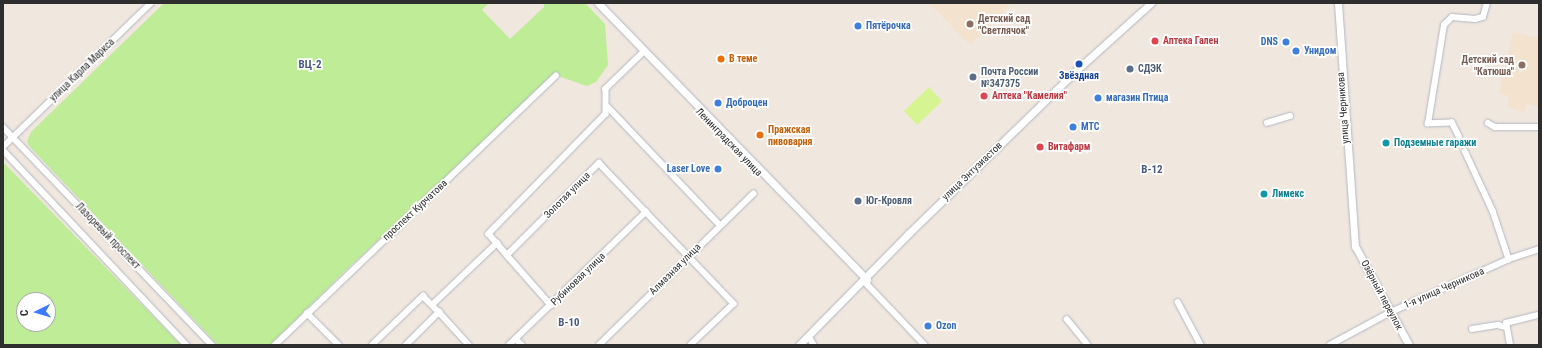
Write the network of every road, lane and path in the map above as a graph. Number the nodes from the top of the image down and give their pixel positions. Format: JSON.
{"nodes":[{"id":1,"x":151,"y":3,"type":"edge"},
{"id":2,"x":1151,"y":3,"type":"edge"},
{"id":3,"x":1156,"y":3,"type":"edge"},
{"id":4,"x":1335,"y":3,"type":"edge"},
{"id":5,"x":1338,"y":3,"type":"edge"},
{"id":6,"x":1487,"y":3,"type":"edge"},
{"id":7,"x":600,"y":5,"type":"edge"},
{"id":8,"x":643,"y":52,"type":"junction"},
{"id":9,"x":556,"y":76,"type":"dead end"},
{"id":10,"x":608,"y":107,"type":"junction"},
{"id":11,"x":1290,"y":116,"type":"dead end"},
{"id":12,"x":1267,"y":123,"type":"dead end"},
{"id":13,"x":1488,"y":123,"type":"dead end"},
{"id":14,"x":3,"y":127,"type":"edge"},
{"id":15,"x":1539,"y":127,"type":"edge"},
{"id":16,"x":13,"y":137,"type":"junction"},
{"id":17,"x":1459,"y":137,"type":"dead end"},
{"id":18,"x":3,"y":146,"type":"edge"},
{"id":19,"x":3,"y":150,"type":"edge"},
{"id":20,"x":1465,"y":151,"type":"dead end"},
{"id":21,"x":753,"y":194,"type":"dead end"},
{"id":22,"x":646,"y":212,"type":"junction"},
{"id":23,"x":1352,"y":213,"type":"junction"},
{"id":24,"x":720,"y":226,"type":"junction"},
{"id":25,"x":497,"y":243,"type":"junction"},
{"id":26,"x":1356,"y":246,"type":"joint"},
{"id":27,"x":1539,"y":249,"type":"edge"},
{"id":28,"x":507,"y":255,"type":"junction"},
{"id":29,"x":688,"y":256,"type":"junction"},
{"id":30,"x":1509,"y":259,"type":"junction"},
{"id":31,"x":866,"y":280,"type":"junction"},
{"id":32,"x":1178,"y":302,"type":"dead end"},
{"id":33,"x":432,"y":305,"type":"junction"},
{"id":34,"x":551,"y":305,"type":"junction"},
{"id":35,"x":439,"y":312,"type":"junction"},
{"id":36,"x":1392,"y":312,"type":"junction"},
{"id":37,"x":307,"y":313,"type":"junction"},
{"id":38,"x":1539,"y":315,"type":"edge"},
{"id":39,"x":1067,"y":319,"type":"dead end"},
{"id":40,"x":1506,"y":325,"type":"junction"},
{"id":41,"x":1472,"y":329,"type":"dead end"},
{"id":42,"x":809,"y":336,"type":"junction"},
{"id":43,"x":516,"y":339,"type":"junction"},
{"id":44,"x":187,"y":345,"type":"edge"},
{"id":45,"x":212,"y":345,"type":"edge"},
{"id":46,"x":275,"y":345,"type":"edge"},
{"id":47,"x":339,"y":345,"type":"edge"},
{"id":48,"x":372,"y":345,"type":"edge"},
{"id":49,"x":406,"y":345,"type":"edge"},
{"id":50,"x":469,"y":345,"type":"edge"},
{"id":51,"x":509,"y":345,"type":"edge"},
{"id":52,"x":522,"y":345,"type":"edge"},
{"id":53,"x":599,"y":345,"type":"edge"},
{"id":54,"x":691,"y":345,"type":"edge"},
{"id":55,"x":799,"y":345,"type":"edge"},
{"id":56,"x":814,"y":345,"type":"edge"},
{"id":57,"x":925,"y":345,"type":"edge"},
{"id":58,"x":1088,"y":345,"type":"edge"},
{"id":59,"x":1201,"y":345,"type":"edge"},
{"id":60,"x":1330,"y":345,"type":"edge"},
{"id":61,"x":1409,"y":345,"type":"edge"},
{"id":62,"x":1510,"y":345,"type":"edge"}],
"edges":[{"from":1,"to":16,"type":"street","name":"улица Карла Маркса"},
{"from":2,"to":31,"type":"street","name":"улица Энтузиастов"},
{"from":3,"to":31,"type":"street"},
{"from":4,"to":23,"type":"street","name":"улица Черникова"},
{"from":5,"to":23,"type":"street","name":"улица Черникова"},
{"from":6,"to":17,"type":"street"},
{"from":7,"to":8,"type":"street","name":"Ленинградская улица"},
{"from":7,"to":31,"type":"street"},
{"from":8,"to":10,"type":"street"},
{"from":8,"to":31,"type":"street","name":"Ленинградская улица"},
{"from":9,"to":37,"type":"street","name":"проспект Курчатова"},
{"from":10,"to":24,"type":"street"},
{"from":10,"to":25,"type":"street"},
{"from":11,"to":12,"type":"street"},
{"from":13,"to":15,"type":"street"},
{"from":14,"to":16,"type":"street","name":"Лазоревый проспект"},
{"from":16,"to":18,"type":"street","name":"улица Карла Маркса"},
{"from":16,"to":45,"type":"street","name":"Лазоревый проспект"},
{"from":19,"to":44,"type":"street","name":"Лазоревый проспект"},
{"from":20,"to":30,"type":"street"},
{"from":21,"to":24,"type":"street","name":"Алмазная улица"},
{"from":22,"to":28,"type":"street","name":"Золотая улица"},
{"from":22,"to":29,"type":"street"},
{"from":22,"to":34,"type":"street","name":"Рубиновая улица"},
{"from":23,"to":26,"type":"street","name":"улица Черникова"},
{"from":24,"to":29,"type":"street","name":"Алмазная улица"},
{"from":25,"to":28,"type":"street"},
{"from":25,"to":33,"type":"street"},
{"from":26,"to":36,"type":"street","name":"Озёрный переулок"},
{"from":27,"to":30,"type":"street","name":"1-я улица Черникова"},
{"from":28,"to":34,"type":"street"},
{"from":29,"to":53,"type":"street","name":"Алмазная улица"},
{"from":29,"to":54,"type":"street"},
{"from":30,"to":36,"type":"street","name":"1-я улица Черникова"},
{"from":31,"to":42,"type":"street","name":"улица Энтузиастов"},
{"from":31,"to":57,"type":"street","name":"Ленинградская улица"},
{"from":32,"to":59,"type":"street"},
{"from":33,"to":35,"type":"street"},
{"from":33,"to":48,"type":"street"},
{"from":34,"to":43,"type":"street","name":"Рубиновая улица"},
{"from":35,"to":49,"type":"street"},
{"from":35,"to":50,"type":"street"},
{"from":36,"to":60,"type":"street","name":"1-я улица Черникова"},
{"from":36,"to":61,"type":"street","name":"Озёрный переулок"},
{"from":37,"to":46,"type":"street","name":"проспект Курчатова"},
{"from":37,"to":47,"type":"street"},
{"from":38,"to":40,"type":"street"},
{"from":39,"to":58,"type":"street"},
{"from":40,"to":41,"type":"street"},
{"from":40,"to":62,"type":"street"},
{"from":42,"to":55,"type":"street","name":"улица Энтузиастов"},
{"from":42,"to":56,"type":"street"},
{"from":43,"to":51,"type":"street","name":"Рубиновая улица"},
{"from":43,"to":52,"type":"street"}]}
